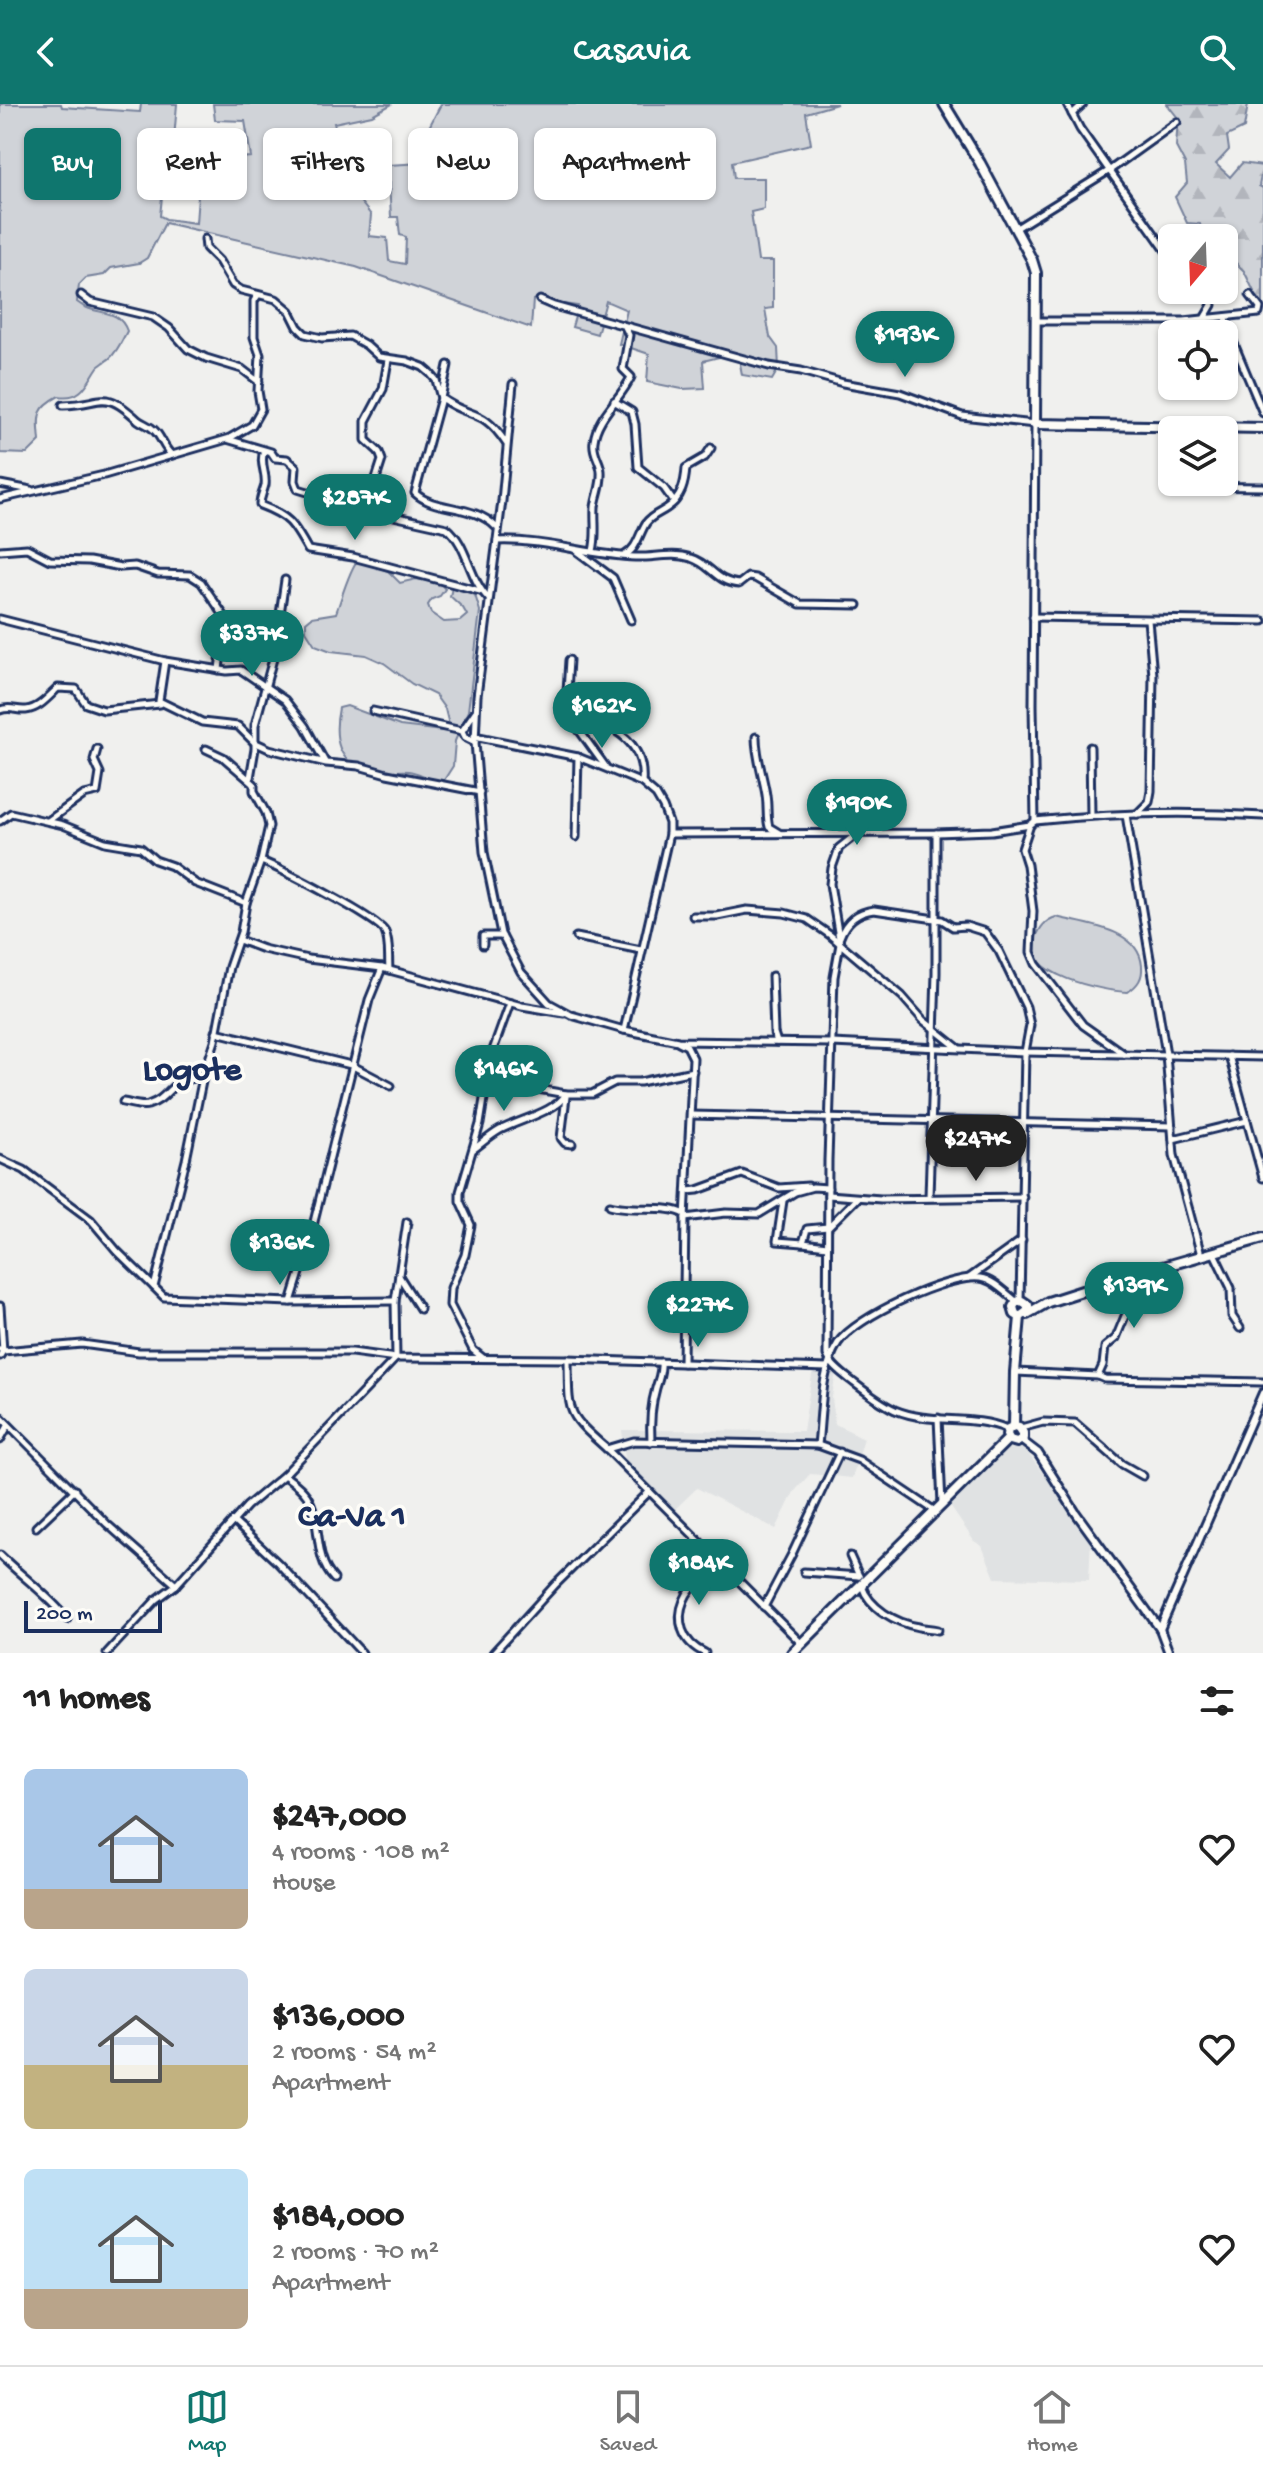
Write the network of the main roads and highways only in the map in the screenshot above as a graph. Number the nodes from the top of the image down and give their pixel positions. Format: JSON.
{"nodes":[{"id":1,"x":944,"y":104,"type":"edge"},
{"id":2,"x":1263,"y":428,"type":"edge"},
{"id":3,"x":1263,"y":1238,"type":"edge"},
{"id":4,"x":1021,"y":1302,"type":"junction"},
{"id":5,"x":1048,"y":1302,"type":"junction"},
{"id":6,"x":1023,"y":1315,"type":"junction"},
{"id":7,"x":1013,"y":1430,"type":"junction"},
{"id":8,"x":1021,"y":1440,"type":"road end"},
{"id":9,"x":792,"y":1653,"type":"edge"}],
"edges":[{"from":1,"to":2,"type":"main road"},
{"from":3,"to":5,"type":"main road"},
{"from":4,"to":5,"type":"main road"},
{"from":4,"to":6,"type":"main road"},
{"from":4,"to":6,"type":"main road"},
{"from":5,"to":6,"type":"main road"},
{"from":6,"to":7,"type":"main road"},
{"from":7,"to":8,"type":"main road"},
{"from":7,"to":9,"type":"main road"}]}
